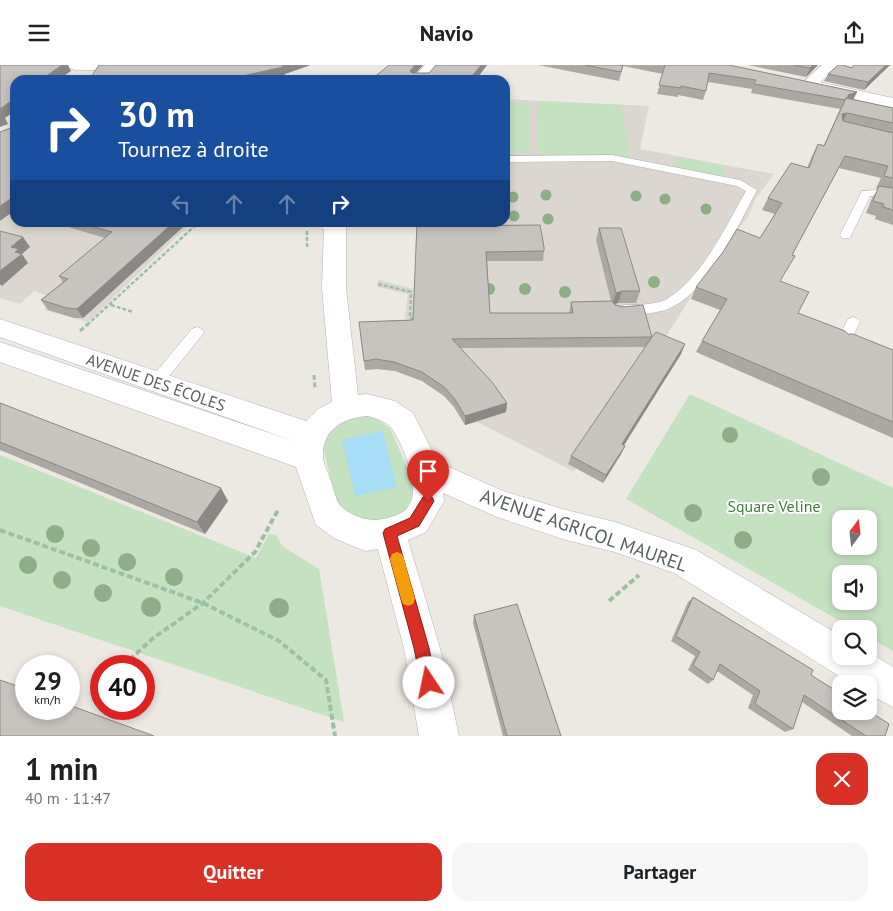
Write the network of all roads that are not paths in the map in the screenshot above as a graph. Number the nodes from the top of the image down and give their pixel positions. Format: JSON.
{"nodes":[{"id":1,"x":81,"y":65,"type":"edge"},
{"id":2,"x":124,"y":65,"type":"edge"},
{"id":3,"x":434,"y":65,"type":"edge"},
{"id":4,"x":832,"y":65,"type":"edge"},
{"id":5,"x":425,"y":75,"type":"edge"},
{"id":6,"x":791,"y":81,"type":"edge"},
{"id":7,"x":809,"y":84,"type":"junction"},
{"id":8,"x":893,"y":103,"type":"edge"},
{"id":9,"x":510,"y":159,"type":"edge"},
{"id":10,"x":893,"y":197,"type":"edge"},
{"id":11,"x":336,"y":227,"type":"edge"},
{"id":12,"x":846,"y":235,"type":"dead end"},
{"id":13,"x":618,"y":310,"type":"edge"},
{"id":14,"x":853,"y":322,"type":"dead end"},
{"id":15,"x":0,"y":328,"type":"edge"},
{"id":16,"x":197,"y":332,"type":"dead end"},
{"id":17,"x":844,"y":340,"type":"edge"},
{"id":18,"x":0,"y":352,"type":"edge"},
{"id":19,"x":156,"y":382,"type":"junction"},
{"id":20,"x":346,"y":407,"type":"junction"},
{"id":21,"x":309,"y":447,"type":"junction"},
{"id":22,"x":427,"y":471,"type":"junction"},
{"id":23,"x":390,"y":533,"type":"junction"},
{"id":24,"x":893,"y":688,"type":"edge"},
{"id":25,"x":439,"y":736,"type":"edge"}],
"edges":[{"from":1,"to":2,"type":"street"},
{"from":3,"to":5,"type":"street"},
{"from":4,"to":7,"type":"street"},
{"from":6,"to":7,"type":"street"},
{"from":7,"to":8,"type":"street"},
{"from":9,"to":13,"type":"lane"},
{"from":10,"to":12,"type":"lane"},
{"from":11,"to":20,"type":"street"},
{"from":14,"to":17,"type":"lane"},
{"from":15,"to":19,"type":"street","name":"AVENUE DES ÉCOLES"},
{"from":16,"to":19,"type":"lane"},
{"from":18,"to":21,"type":"street","name":"AVENUE DES ÉCOLES"},
{"from":19,"to":21,"type":"street","name":"AVENUE DES ÉCOLES"},
{"from":20,"to":21,"type":"street"},
{"from":20,"to":22,"type":"street"},
{"from":21,"to":23,"type":"street"},
{"from":22,"to":23,"type":"street"},
{"from":22,"to":24,"type":"street","name":"AVENUE AGRICOL MAUREL"},
{"from":23,"to":25,"type":"street"}]}
